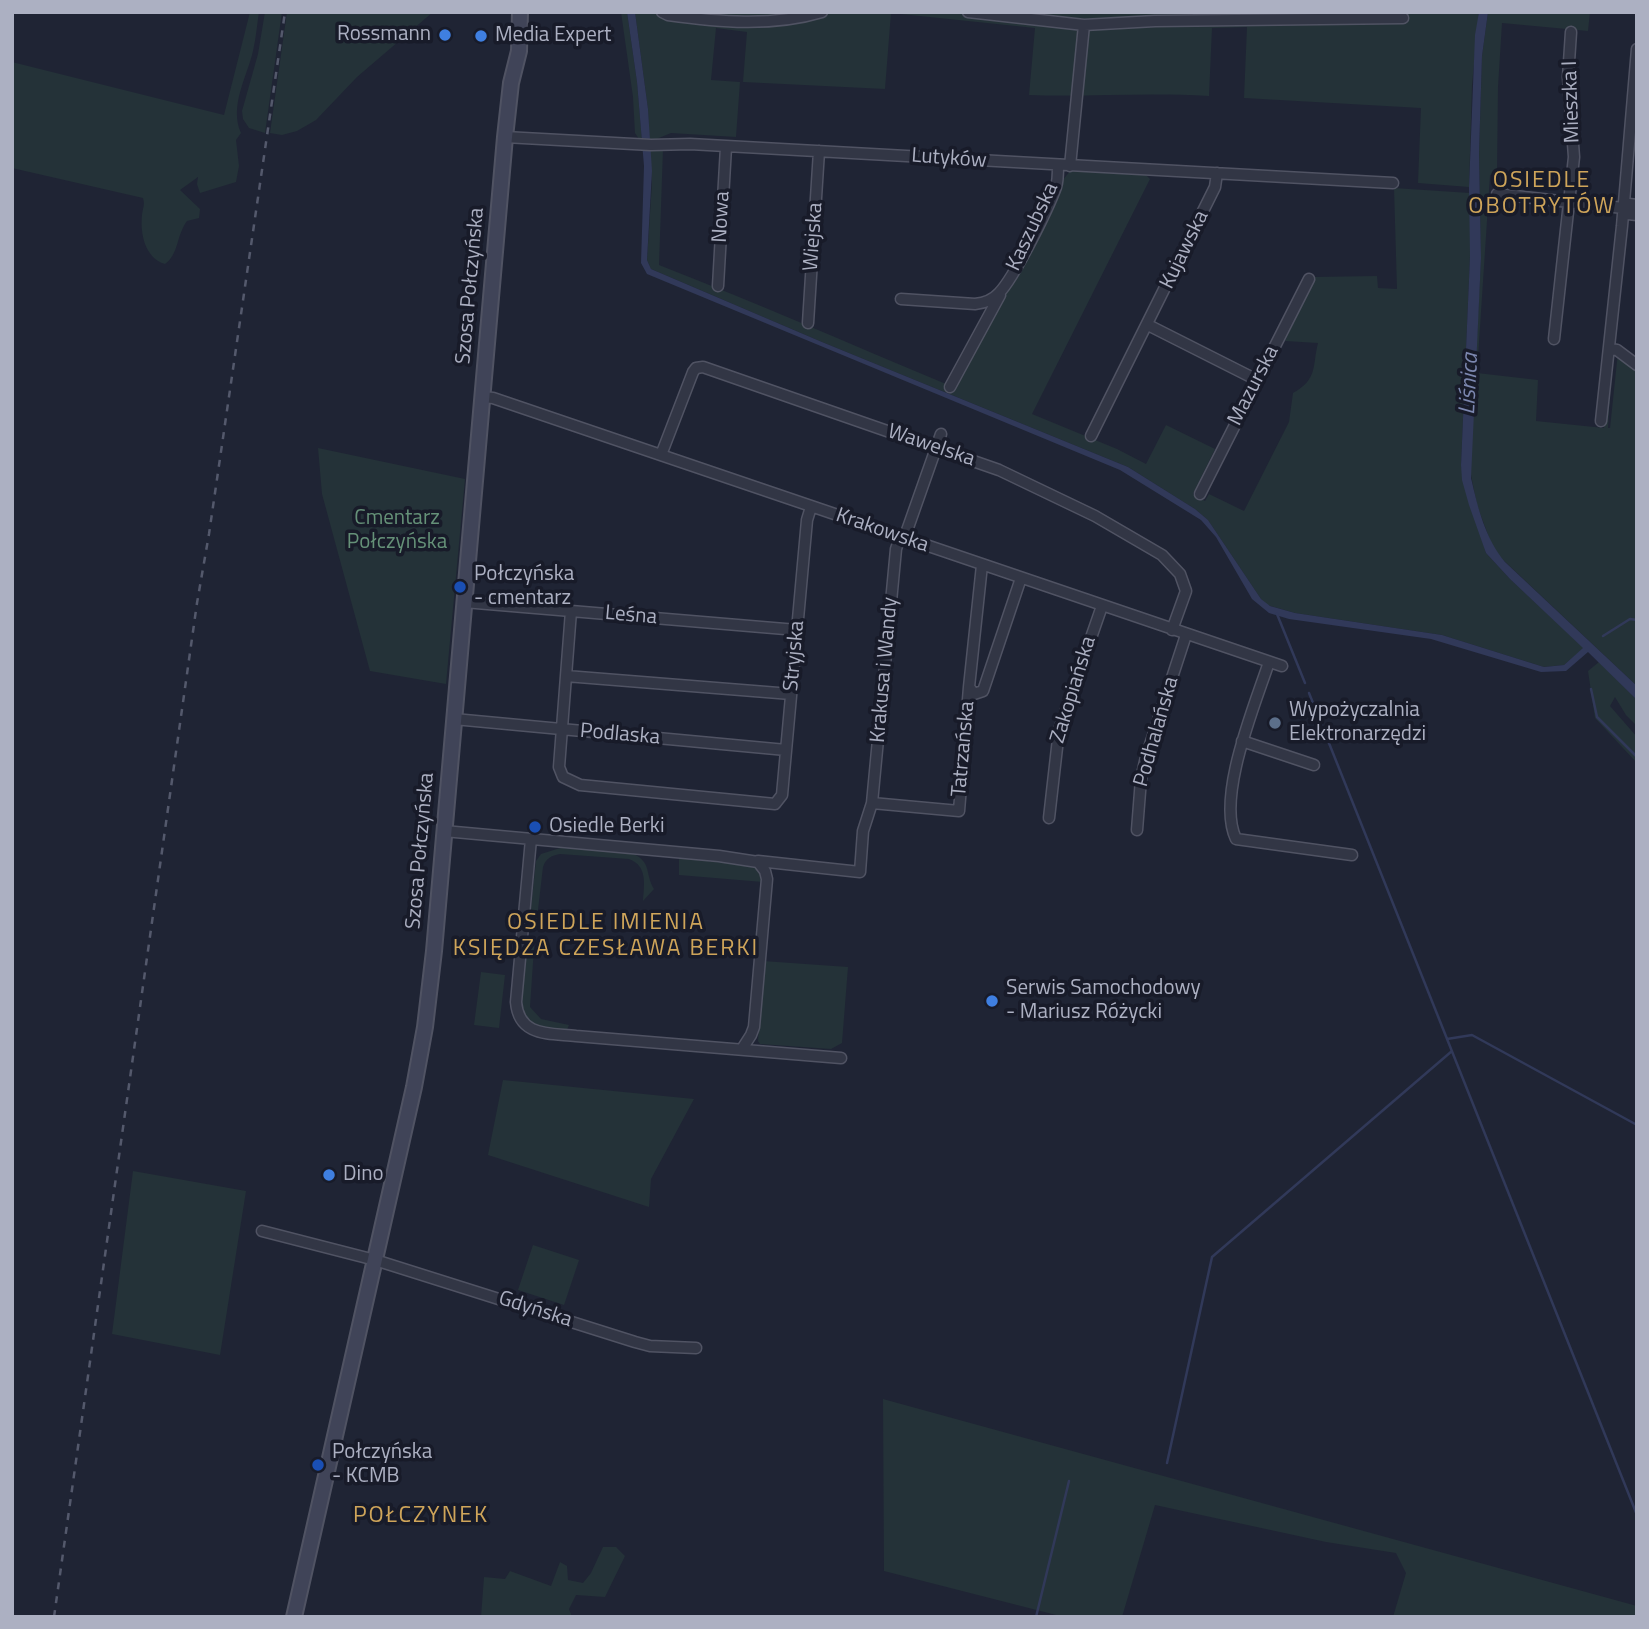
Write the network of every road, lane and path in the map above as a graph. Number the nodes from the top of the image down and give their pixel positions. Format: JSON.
{"nodes":[{"id":1,"x":512,"y":12,"type":"edge"},
{"id":2,"x":520,"y":12,"type":"edge"},
{"id":3,"x":662,"y":12,"type":"edge"},
{"id":4,"x":822,"y":12,"type":"edge"},
{"id":5,"x":968,"y":12,"type":"edge"},
{"id":6,"x":1403,"y":18,"type":"dead end"},
{"id":7,"x":1084,"y":25,"type":"junction"},
{"id":8,"x":1571,"y":32,"type":"dead end"},
{"id":9,"x":1637,"y":49,"type":"edge"},
{"id":10,"x":512,"y":78,"type":"junction"},
{"id":11,"x":505,"y":137,"type":"junction"},
{"id":12,"x":726,"y":147,"type":"junction"},
{"id":13,"x":820,"y":151,"type":"junction"},
{"id":14,"x":1058,"y":166,"type":"junction"},
{"id":15,"x":1070,"y":166,"type":"junction"},
{"id":16,"x":1217,"y":173,"type":"junction"},
{"id":17,"x":1393,"y":183,"type":"dead end"},
{"id":18,"x":1497,"y":194,"type":"dead end"},
{"id":19,"x":1569,"y":203,"type":"junction"},
{"id":20,"x":1637,"y":205,"type":"edge"},
{"id":21,"x":1623,"y":208,"type":"junction"},
{"id":22,"x":1637,"y":215,"type":"edge"},
{"id":23,"x":1309,"y":279,"type":"dead end"},
{"id":24,"x":718,"y":286,"type":"dead end"},
{"id":25,"x":1004,"y":288,"type":"junction"},
{"id":26,"x":901,"y":299,"type":"dead end"},
{"id":27,"x":808,"y":323,"type":"dead end"},
{"id":28,"x":1148,"y":325,"type":"junction"},
{"id":29,"x":1554,"y":339,"type":"dead end"},
{"id":30,"x":1610,"y":349,"type":"junction"},
{"id":31,"x":1637,"y":365,"type":"edge"},
{"id":32,"x":1257,"y":380,"type":"junction"},
{"id":33,"x":950,"y":387,"type":"dead end"},
{"id":34,"x":482,"y":397,"type":"junction"},
{"id":35,"x":1601,"y":421,"type":"dead end"},
{"id":36,"x":942,"y":434,"type":"dead end"},
{"id":37,"x":1091,"y":436,"type":"dead end"},
{"id":38,"x":936,"y":448,"type":"junction"},
{"id":39,"x":660,"y":455,"type":"junction"},
{"id":40,"x":1200,"y":494,"type":"dead end"},
{"id":41,"x":811,"y":507,"type":"junction"},
{"id":42,"x":902,"y":538,"type":"junction"},
{"id":43,"x":982,"y":565,"type":"junction"},
{"id":44,"x":1021,"y":578,"type":"junction"},
{"id":45,"x":464,"y":602,"type":"junction"},
{"id":46,"x":1102,"y":606,"type":"junction"},
{"id":47,"x":571,"y":611,"type":"junction"},
{"id":48,"x":797,"y":630,"type":"junction"},
{"id":49,"x":1172,"y":630,"type":"junction"},
{"id":50,"x":1186,"y":635,"type":"junction"},
{"id":51,"x":1269,"y":662,"type":"junction"},
{"id":52,"x":1282,"y":666,"type":"dead end"},
{"id":53,"x":566,"y":676,"type":"junction"},
{"id":54,"x":969,"y":687,"type":"junction"},
{"id":55,"x":791,"y":694,"type":"junction"},
{"id":56,"x":454,"y":719,"type":"junction"},
{"id":57,"x":561,"y":729,"type":"junction"},
{"id":58,"x":1242,"y":741,"type":"junction"},
{"id":59,"x":786,"y":750,"type":"junction"},
{"id":60,"x":1314,"y":765,"type":"dead end"},
{"id":61,"x":872,"y":803,"type":"junction"},
{"id":62,"x":1049,"y":818,"type":"dead end"},
{"id":63,"x":1137,"y":830,"type":"dead end"},
{"id":64,"x":444,"y":831,"type":"junction"},
{"id":65,"x":531,"y":839,"type":"junction"},
{"id":66,"x":1352,"y":855,"type":"dead end"},
{"id":67,"x":752,"y":860,"type":"junction"},
{"id":68,"x":742,"y":1049,"type":"junction"},
{"id":69,"x":841,"y":1058,"type":"dead end"},
{"id":70,"x":262,"y":1231,"type":"dead end"},
{"id":71,"x":375,"y":1260,"type":"junction"},
{"id":72,"x":696,"y":1348,"type":"dead end"},
{"id":73,"x":295,"y":1617,"type":"edge"}],
"edges":[{"from":1,"to":10,"type":"main road","name":"Szosa Połczyńska"},
{"from":2,"to":10,"type":"main road","name":"Szosa Połczyńska"},
{"from":3,"to":4,"type":"street"},
{"from":5,"to":7,"type":"street"},
{"from":6,"to":7,"type":"street"},
{"from":7,"to":15,"type":"street"},
{"from":8,"to":19,"type":"street","name":"Mieszka I"},
{"from":9,"to":21,"type":"street"},
{"from":10,"to":11,"type":"main road","name":"Szosa Połczyńska"},
{"from":11,"to":12,"type":"street","name":"Lutyków"},
{"from":11,"to":34,"type":"main road","name":"Szosa Połczyńska"},
{"from":12,"to":13,"type":"street","name":"Lutyków"},
{"from":12,"to":24,"type":"street","name":"Nowa"},
{"from":13,"to":14,"type":"street","name":"Lutyków"},
{"from":13,"to":27,"type":"street","name":"Wiejska"},
{"from":14,"to":15,"type":"street","name":"Lutyków"},
{"from":14,"to":25,"type":"street","name":"Kaszubska"},
{"from":15,"to":16,"type":"street","name":"Lutyków"},
{"from":16,"to":17,"type":"street","name":"Lutyków"},
{"from":16,"to":28,"type":"street","name":"Kujawska"},
{"from":18,"to":19,"type":"street"},
{"from":19,"to":21,"type":"street"},
{"from":19,"to":29,"type":"street","name":"Mieszka I"},
{"from":20,"to":21,"type":"street"},
{"from":21,"to":22,"type":"street"},
{"from":21,"to":30,"type":"street"},
{"from":23,"to":32,"type":"street","name":"Mazurska"},
{"from":25,"to":26,"type":"street","name":"Kaszubska"},
{"from":25,"to":33,"type":"street","name":"Kaszubska"},
{"from":28,"to":32,"type":"street"},
{"from":28,"to":37,"type":"street","name":"Kujawska"},
{"from":30,"to":31,"type":"street"},
{"from":30,"to":35,"type":"street"},
{"from":32,"to":40,"type":"street","name":"Mazurska"},
{"from":34,"to":39,"type":"street","name":"Krakowska"},
{"from":34,"to":45,"type":"main road","name":"Szosa Połczyńska"},
{"from":36,"to":38,"type":"street","name":"Krakusa i Wandy"},
{"from":38,"to":39,"type":"street","name":"Wawelska"},
{"from":38,"to":42,"type":"street","name":"Krakusa i Wandy"},
{"from":38,"to":49,"type":"street","name":"Wawelska"},
{"from":39,"to":41,"type":"street","name":"Krakowska"},
{"from":41,"to":42,"type":"street","name":"Krakowska"},
{"from":41,"to":48,"type":"street","name":"Stryjska"},
{"from":42,"to":43,"type":"street","name":"Krakowska"},
{"from":42,"to":61,"type":"street","name":"Krakusa i Wandy"},
{"from":43,"to":44,"type":"street","name":"Krakowska"},
{"from":43,"to":54,"type":"street","name":"Tatrzańska"},
{"from":44,"to":46,"type":"street","name":"Krakowska"},
{"from":44,"to":54,"type":"street","name":"Tatrzańska"},
{"from":45,"to":47,"type":"street","name":"Leśna"},
{"from":45,"to":56,"type":"main road","name":"Szosa Połczyńska"},
{"from":46,"to":49,"type":"street","name":"Krakowska"},
{"from":46,"to":62,"type":"street","name":"Zakopiańska"},
{"from":47,"to":48,"type":"street","name":"Leśna"},
{"from":47,"to":53,"type":"street"},
{"from":48,"to":55,"type":"street","name":"Stryjska"},
{"from":49,"to":50,"type":"street","name":"Krakowska"},
{"from":50,"to":51,"type":"street","name":"Krakowska"},
{"from":50,"to":63,"type":"street","name":"Podhalańska"},
{"from":51,"to":52,"type":"street","name":"Krakowska"},
{"from":51,"to":58,"type":"street"},
{"from":53,"to":55,"type":"street"},
{"from":53,"to":57,"type":"street"},
{"from":54,"to":61,"type":"street","name":"Tatrzańska"},
{"from":55,"to":59,"type":"street","name":"Stryjska"},
{"from":56,"to":57,"type":"street","name":"Podlaska"},
{"from":56,"to":64,"type":"main road","name":"Szosa Połczyńska"},
{"from":57,"to":59,"type":"street","name":"Podlaska"},
{"from":57,"to":59,"type":"street","name":"Stryjska"},
{"from":58,"to":60,"type":"street"},
{"from":58,"to":66,"type":"street"},
{"from":61,"to":67,"type":"street","name":"Krakusa i Wandy"},
{"from":64,"to":65,"type":"street"},
{"from":64,"to":71,"type":"main road","name":"Szosa Połczyńska"},
{"from":65,"to":67,"type":"street"},
{"from":65,"to":68,"type":"street"},
{"from":67,"to":68,"type":"street"},
{"from":68,"to":69,"type":"street"},
{"from":70,"to":71,"type":"street","name":"Gdyńska"},
{"from":71,"to":72,"type":"street","name":"Gdyńska"},
{"from":71,"to":73,"type":"main road","name":"Szosa Połczyńska"}]}
